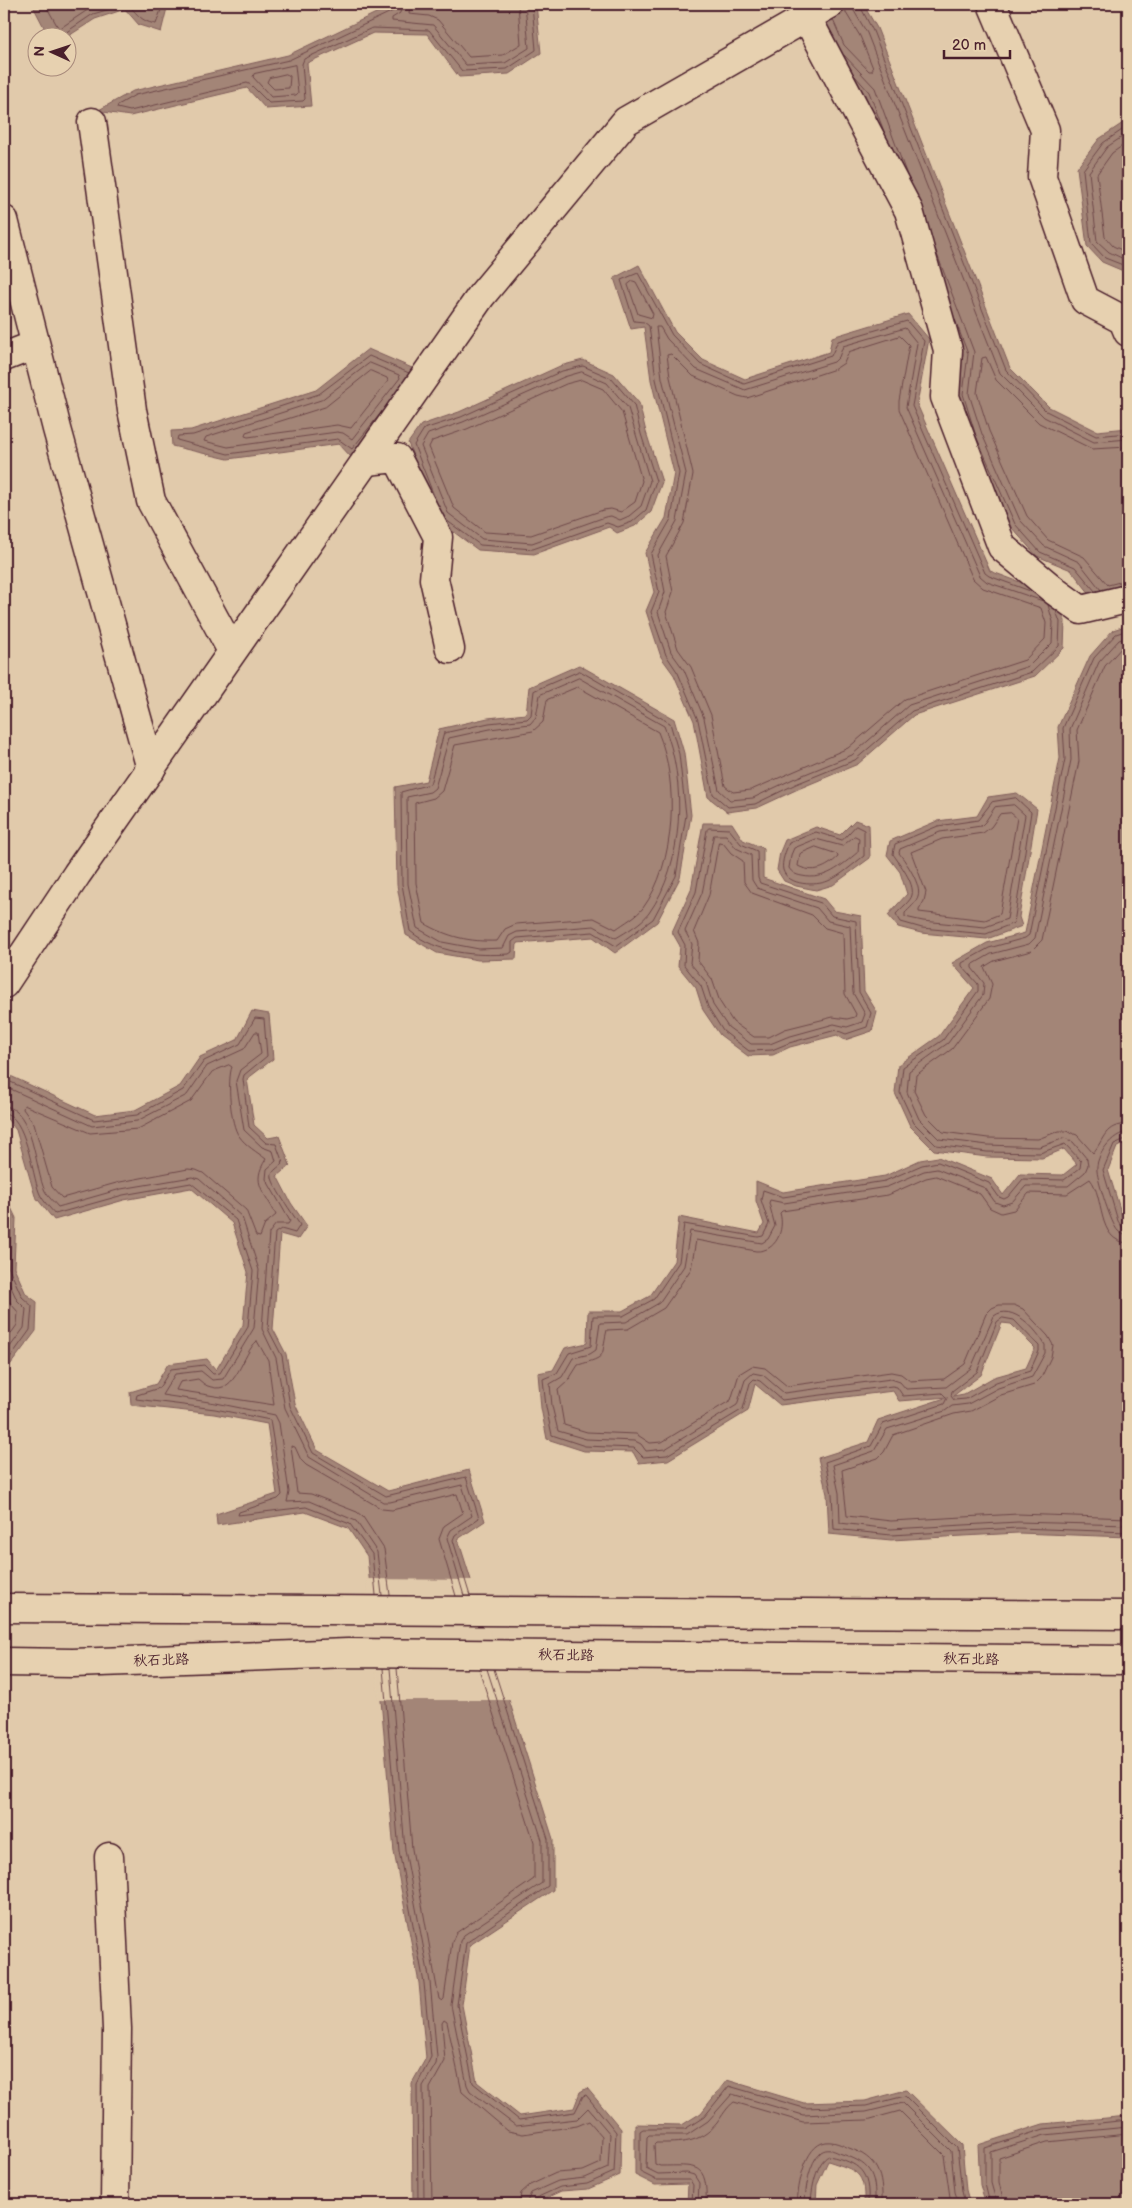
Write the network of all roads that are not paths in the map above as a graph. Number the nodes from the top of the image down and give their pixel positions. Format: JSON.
{"nodes":[{"id":1,"x":830,"y":4,"type":"edge"},
{"id":2,"x":992,"y":4,"type":"edge"},
{"id":3,"x":806,"y":18,"type":"junction"},
{"id":4,"x":92,"y":122,"type":"dead end"},
{"id":5,"x":4,"y":220,"type":"edge"},
{"id":6,"x":1128,"y":332,"type":"edge"},
{"id":7,"x":35,"y":345,"type":"junction"},
{"id":8,"x":4,"y":357,"type":"edge"},
{"id":9,"x":366,"y":461,"type":"junction"},
{"id":10,"x":1128,"y":597,"type":"edge"},
{"id":11,"x":450,"y":649,"type":"dead end"},
{"id":12,"x":232,"y":651,"type":"junction"},
{"id":13,"x":151,"y":769,"type":"junction"},
{"id":14,"x":4,"y":984,"type":"edge"},
{"id":15,"x":4,"y":1608,"type":"edge"},
{"id":16,"x":1128,"y":1615,"type":"edge"},
{"id":17,"x":1128,"y":1660,"type":"edge"},
{"id":18,"x":4,"y":1662,"type":"edge"},
{"id":19,"x":109,"y":1856,"type":"dead end"},
{"id":20,"x":115,"y":2204,"type":"edge"}],
"edges":[{"from":1,"to":3,"type":"street"},
{"from":2,"to":6,"type":"street"},
{"from":3,"to":9,"type":"street"},
{"from":3,"to":10,"type":"street"},
{"from":4,"to":12,"type":"street"},
{"from":5,"to":7,"type":"street"},
{"from":7,"to":8,"type":"street"},
{"from":7,"to":13,"type":"street"},
{"from":9,"to":11,"type":"street"},
{"from":9,"to":12,"type":"street"},
{"from":12,"to":13,"type":"street"},
{"from":13,"to":14,"type":"street"},
{"from":15,"to":16,"type":"street"},
{"from":17,"to":18,"type":"street","name":"秋石北路"},
{"from":19,"to":20,"type":"street"}]}
